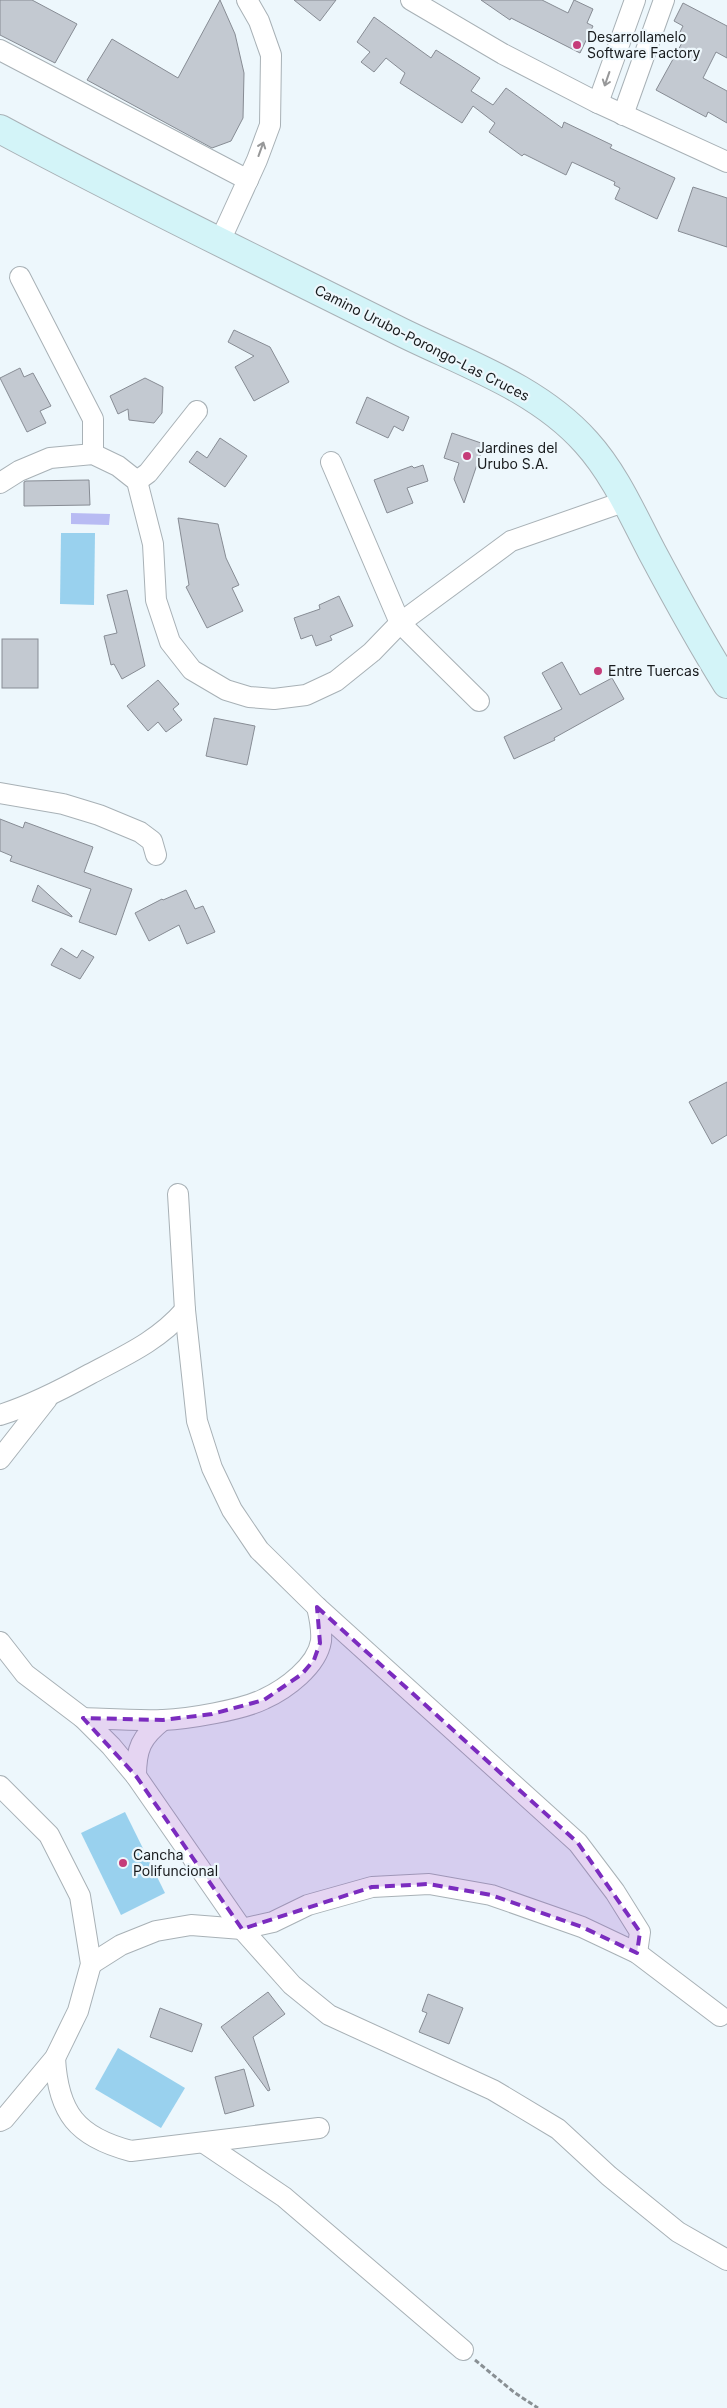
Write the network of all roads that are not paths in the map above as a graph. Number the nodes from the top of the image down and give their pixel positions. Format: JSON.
{"nodes":[{"id":1,"x":247,"y":0,"type":"edge"},
{"id":2,"x":411,"y":0,"type":"edge"},
{"id":3,"x":635,"y":0,"type":"edge"},
{"id":4,"x":664,"y":0,"type":"edge"},
{"id":5,"x":0,"y":50,"type":"edge"},
{"id":6,"x":598,"y":103,"type":"junction"},
{"id":7,"x":623,"y":115,"type":"junction"},
{"id":8,"x":0,"y":128,"type":"edge"},
{"id":9,"x":727,"y":162,"type":"edge"},
{"id":10,"x":248,"y":180,"type":"junction"},
{"id":11,"x":220,"y":241,"type":"junction"},
{"id":12,"x":20,"y":277,"type":"dead end"},
{"id":13,"x":197,"y":411,"type":"dead end"},
{"id":14,"x":94,"y":454,"type":"junction"},
{"id":15,"x":331,"y":462,"type":"dead end"},
{"id":16,"x":137,"y":481,"type":"junction"},
{"id":17,"x":0,"y":483,"type":"edge"},
{"id":18,"x":626,"y":501,"type":"junction"},
{"id":19,"x":400,"y":623,"type":"junction"},
{"id":20,"x":727,"y":684,"type":"edge"},
{"id":21,"x":479,"y":701,"type":"dead end"},
{"id":22,"x":0,"y":793,"type":"edge"},
{"id":23,"x":156,"y":855,"type":"dead end"},
{"id":24,"x":178,"y":1194,"type":"dead end"},
{"id":25,"x":184,"y":1310,"type":"junction"},
{"id":26,"x":50,"y":1396,"type":"junction"},
{"id":27,"x":0,"y":1416,"type":"edge"},
{"id":28,"x":0,"y":1459,"type":"edge"},
{"id":29,"x":317,"y":1607,"type":"junction"},
{"id":30,"x":0,"y":1642,"type":"edge"},
{"id":31,"x":83,"y":1718,"type":"junction"},
{"id":32,"x":163,"y":1720,"type":"junction"},
{"id":33,"x":136,"y":1776,"type":"junction"},
{"id":34,"x":0,"y":1786,"type":"edge"},
{"id":35,"x":242,"y":1929,"type":"junction"},
{"id":36,"x":637,"y":1953,"type":"junction"},
{"id":37,"x":91,"y":1964,"type":"junction"},
{"id":38,"x":720,"y":2016,"type":"dead end"},
{"id":39,"x":56,"y":2058,"type":"junction"},
{"id":40,"x":0,"y":2121,"type":"edge"},
{"id":41,"x":319,"y":2128,"type":"dead end"},
{"id":42,"x":204,"y":2143,"type":"junction"},
{"id":43,"x":727,"y":2260,"type":"edge"},
{"id":44,"x":462,"y":2350,"type":"road end"}],
"edges":[{"from":10,"to":1,"type":"street","one_way":true},
{"from":2,"to":6,"type":"street"},
{"from":3,"to":6,"type":"street","one_way":true},
{"from":4,"to":7,"type":"street"},
{"from":5,"to":10,"type":"street"},
{"from":6,"to":7,"type":"street"},
{"from":7,"to":9,"type":"street"},
{"from":8,"to":11,"type":"main road","name":"Camino Urubo-Porongo-Las Cruces"},
{"from":10,"to":11,"type":"street"},
{"from":11,"to":18,"type":"main road","name":"Camino Urubo-Porongo-Las Cruces"},
{"from":12,"to":14,"type":"street"},
{"from":13,"to":16,"type":"street"},
{"from":14,"to":16,"type":"street"},
{"from":14,"to":17,"type":"street"},
{"from":15,"to":19,"type":"street"},
{"from":16,"to":19,"type":"street"},
{"from":18,"to":19,"type":"street"},
{"from":18,"to":20,"type":"main road","name":"Camino Urubo-Porongo-Las Cruces"},
{"from":19,"to":21,"type":"street"},
{"from":22,"to":23,"type":"street"},
{"from":24,"to":25,"type":"street"},
{"from":25,"to":26,"type":"street"},
{"from":25,"to":29,"type":"street"},
{"from":26,"to":27,"type":"street"},
{"from":26,"to":28,"type":"street"},
{"from":29,"to":32,"type":"street"},
{"from":29,"to":36,"type":"street"},
{"from":30,"to":31,"type":"street"},
{"from":31,"to":32,"type":"street"},
{"from":31,"to":33,"type":"street"},
{"from":32,"to":33,"type":"street"},
{"from":33,"to":35,"type":"street"},
{"from":34,"to":37,"type":"street"},
{"from":35,"to":36,"type":"street"},
{"from":35,"to":37,"type":"street"},
{"from":35,"to":43,"type":"street"},
{"from":36,"to":38,"type":"street"},
{"from":37,"to":39,"type":"street"},
{"from":39,"to":40,"type":"street"},
{"from":39,"to":42,"type":"street"},
{"from":41,"to":42,"type":"street"},
{"from":42,"to":44,"type":"street"}]}
